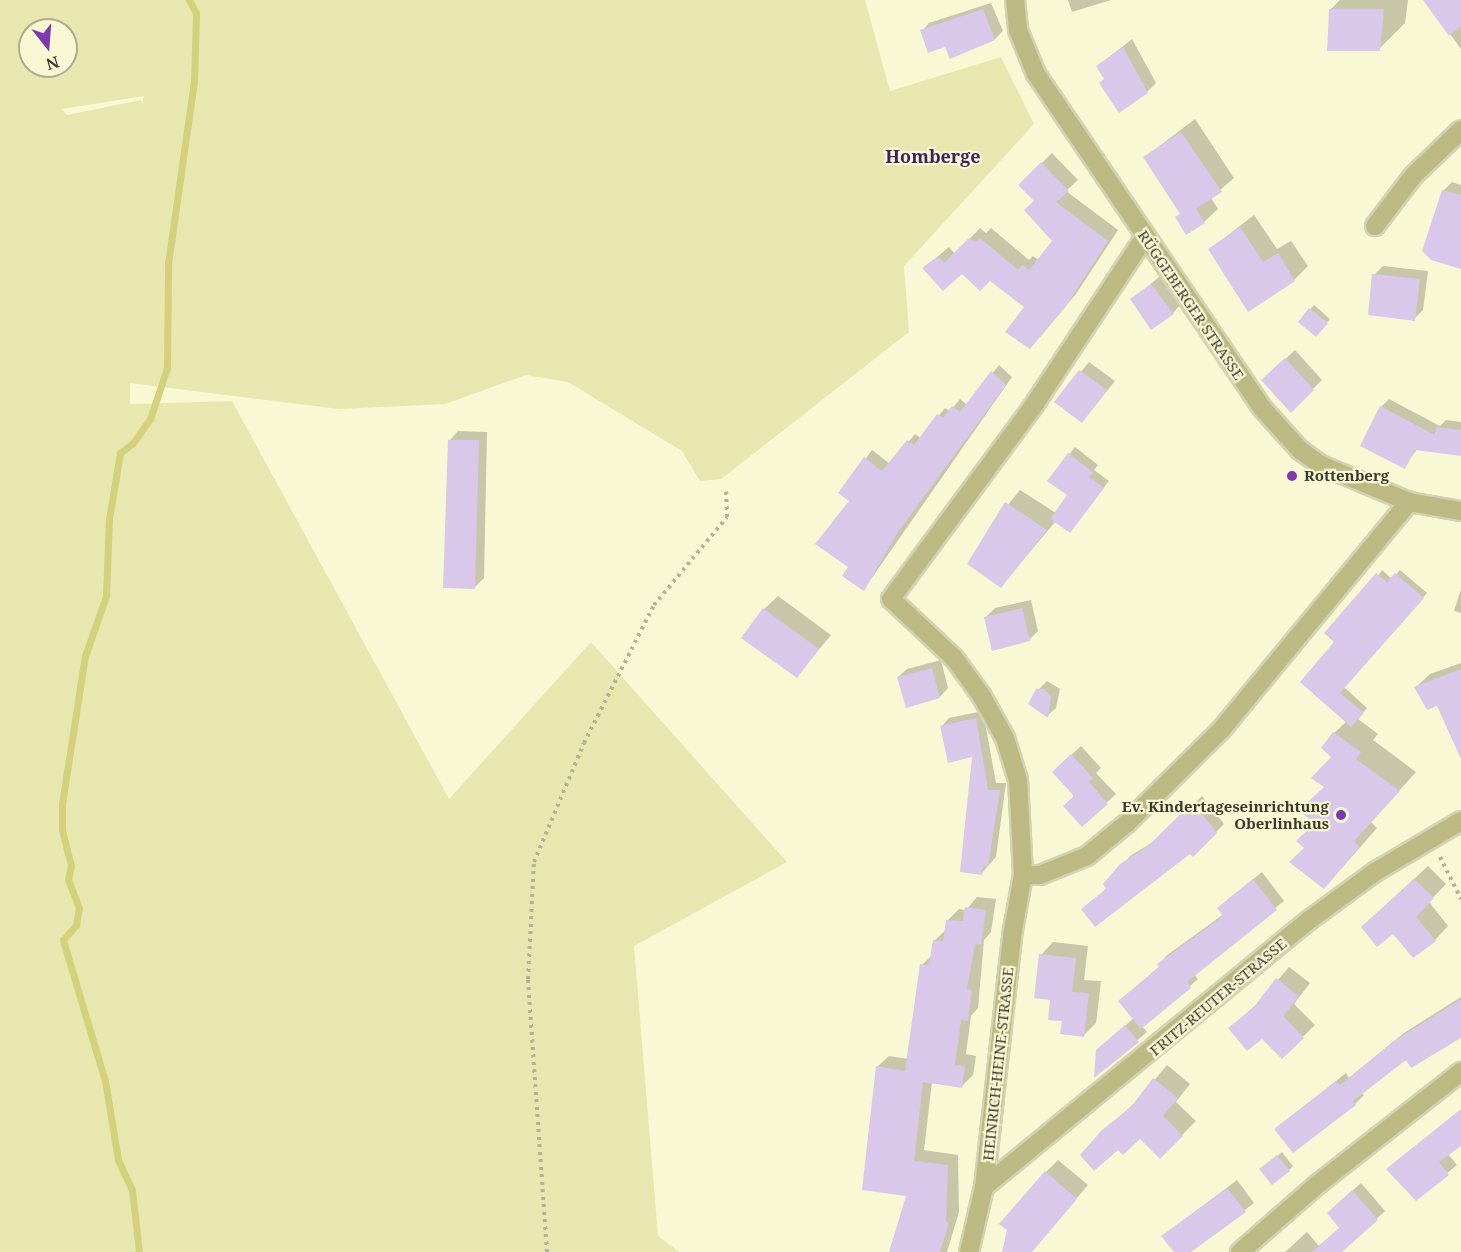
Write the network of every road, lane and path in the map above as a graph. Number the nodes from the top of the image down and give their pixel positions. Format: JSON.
{"nodes":[{"id":1,"x":1015,"y":0,"type":"edge"},
{"id":2,"x":1461,"y":130,"type":"edge"},
{"id":3,"x":1375,"y":226,"type":"dead end"},
{"id":4,"x":1145,"y":237,"type":"junction"},
{"id":5,"x":726,"y":488,"type":"dead end"},
{"id":6,"x":1409,"y":502,"type":"junction"},
{"id":7,"x":1461,"y":511,"type":"edge"},
{"id":8,"x":1461,"y":821,"type":"edge"},
{"id":9,"x":1430,"y":838,"type":"junction"},
{"id":10,"x":1023,"y":875,"type":"junction"},
{"id":11,"x":1461,"y":899,"type":"edge"},
{"id":12,"x":1461,"y":1072,"type":"edge"},
{"id":13,"x":984,"y":1187,"type":"junction"},
{"id":14,"x":547,"y":1252,"type":"edge"},
{"id":15,"x":969,"y":1252,"type":"edge"},
{"id":16,"x":1240,"y":1252,"type":"edge"}],
"edges":[{"from":1,"to":4,"type":"street","name":"RÜGGEBERGER STRASSE"},
{"from":2,"to":3,"type":"street"},
{"from":4,"to":6,"type":"street","name":"RÜGGEBERGER STRASSE"},
{"from":4,"to":10,"type":"street"},
{"from":5,"to":14,"type":"path"},
{"from":6,"to":7,"type":"street","name":"RÜGGEBERGER STRASSE"},
{"from":6,"to":10,"type":"street"},
{"from":8,"to":9,"type":"street","name":"FRITZ-REUTER-STRASSE"},
{"from":9,"to":11,"type":"path"},
{"from":9,"to":13,"type":"street","name":"FRITZ-REUTER-STRASSE"},
{"from":10,"to":13,"type":"street","name":"HEINRICH-HEINE-STRASSE"},
{"from":12,"to":16,"type":"street"},
{"from":13,"to":15,"type":"street","name":"HEINRICH-HEINE-STRASSE"}]}
